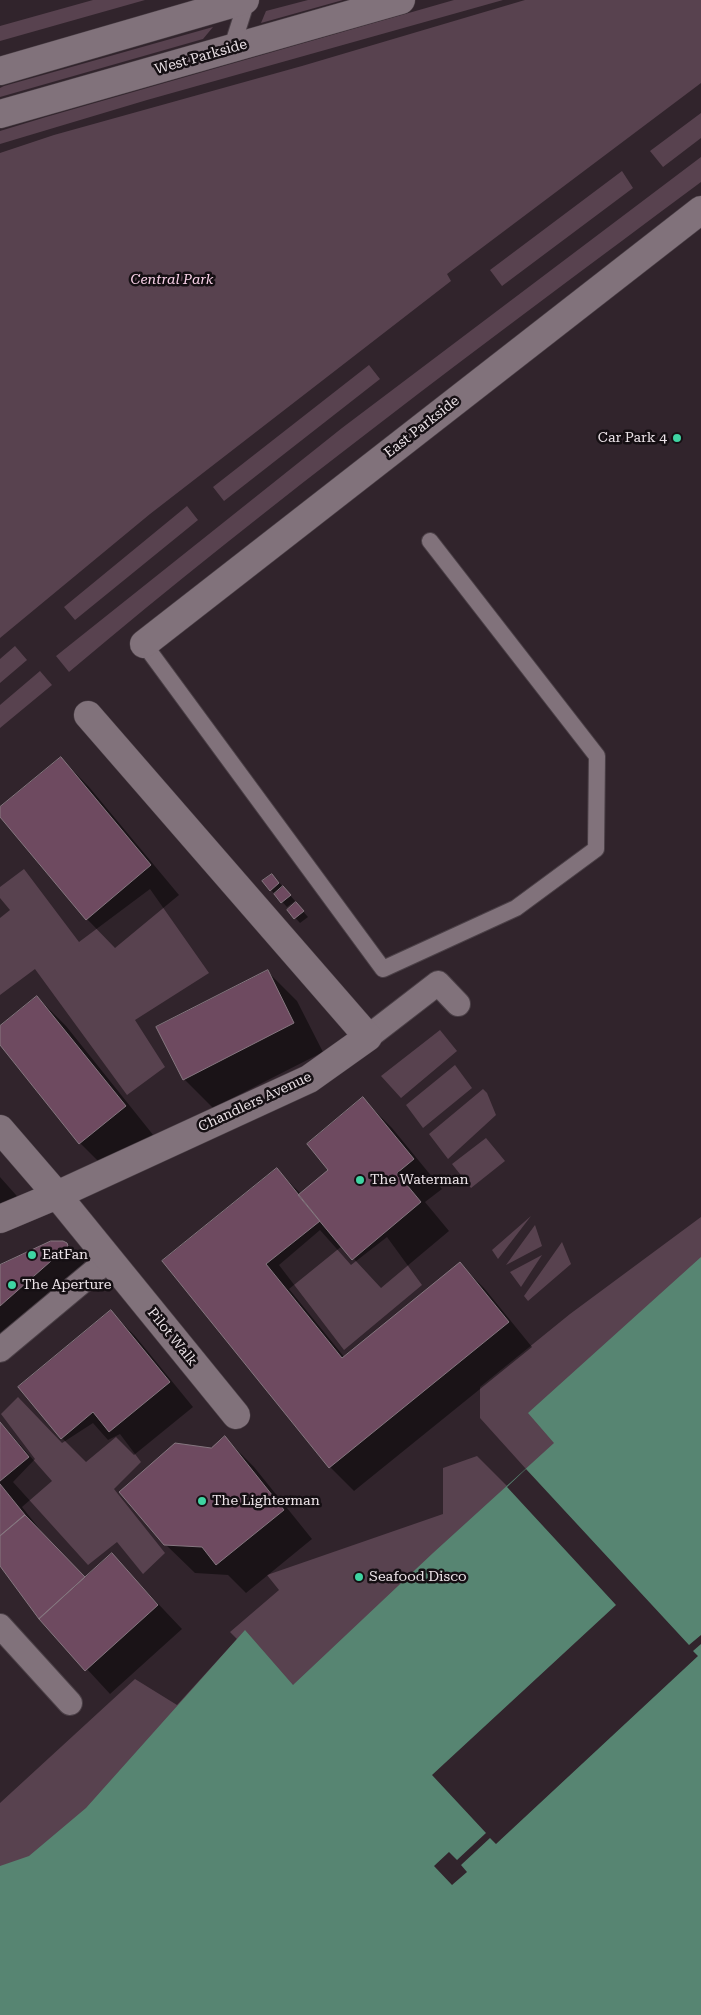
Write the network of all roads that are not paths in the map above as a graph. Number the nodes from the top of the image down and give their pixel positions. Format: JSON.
{"nodes":[{"id":1,"x":246,"y":0,"type":"edge"},
{"id":2,"x":401,"y":0,"type":"edge"},
{"id":3,"x":232,"y":48,"type":"junction"},
{"id":4,"x":0,"y":71,"type":"edge"},
{"id":5,"x":0,"y":114,"type":"edge"},
{"id":6,"x":701,"y":210,"type":"edge"},
{"id":7,"x":430,"y":542,"type":"dead end"},
{"id":8,"x":144,"y":644,"type":"joint"},
{"id":9,"x":88,"y":715,"type":"dead end"},
{"id":10,"x":458,"y":1004,"type":"dead end"},
{"id":11,"x":368,"y":1037,"type":"junction"},
{"id":12,"x":0,"y":1129,"type":"edge"},
{"id":13,"x":57,"y":1195,"type":"junction"},
{"id":14,"x":0,"y":1219,"type":"edge"},
{"id":15,"x":109,"y":1259,"type":"junction"},
{"id":16,"x":0,"y":1350,"type":"edge"},
{"id":17,"x":236,"y":1415,"type":"dead end"},
{"id":18,"x":0,"y":1626,"type":"edge"},
{"id":19,"x":70,"y":1703,"type":"dead end"}],
"edges":[{"from":1,"to":3,"type":"lane"},
{"from":1,"to":4,"type":"street"},
{"from":2,"to":3,"type":"street","name":"West Parkside"},
{"from":3,"to":5,"type":"street","name":"West Parkside"},
{"from":6,"to":8,"type":"street","name":"East Parkside"},
{"from":7,"to":8,"type":"lane"},
{"from":9,"to":11,"type":"street"},
{"from":10,"to":11,"type":"street","name":"Chandlers Avenue"},
{"from":11,"to":13,"type":"street","name":"Chandlers Avenue"},
{"from":12,"to":13,"type":"street"},
{"from":13,"to":14,"type":"street","name":"Chandlers Avenue"},
{"from":13,"to":15,"type":"street"},
{"from":15,"to":16,"type":"street"},
{"from":15,"to":17,"type":"street","name":"Pilot Walk"},
{"from":18,"to":19,"type":"street"}]}
